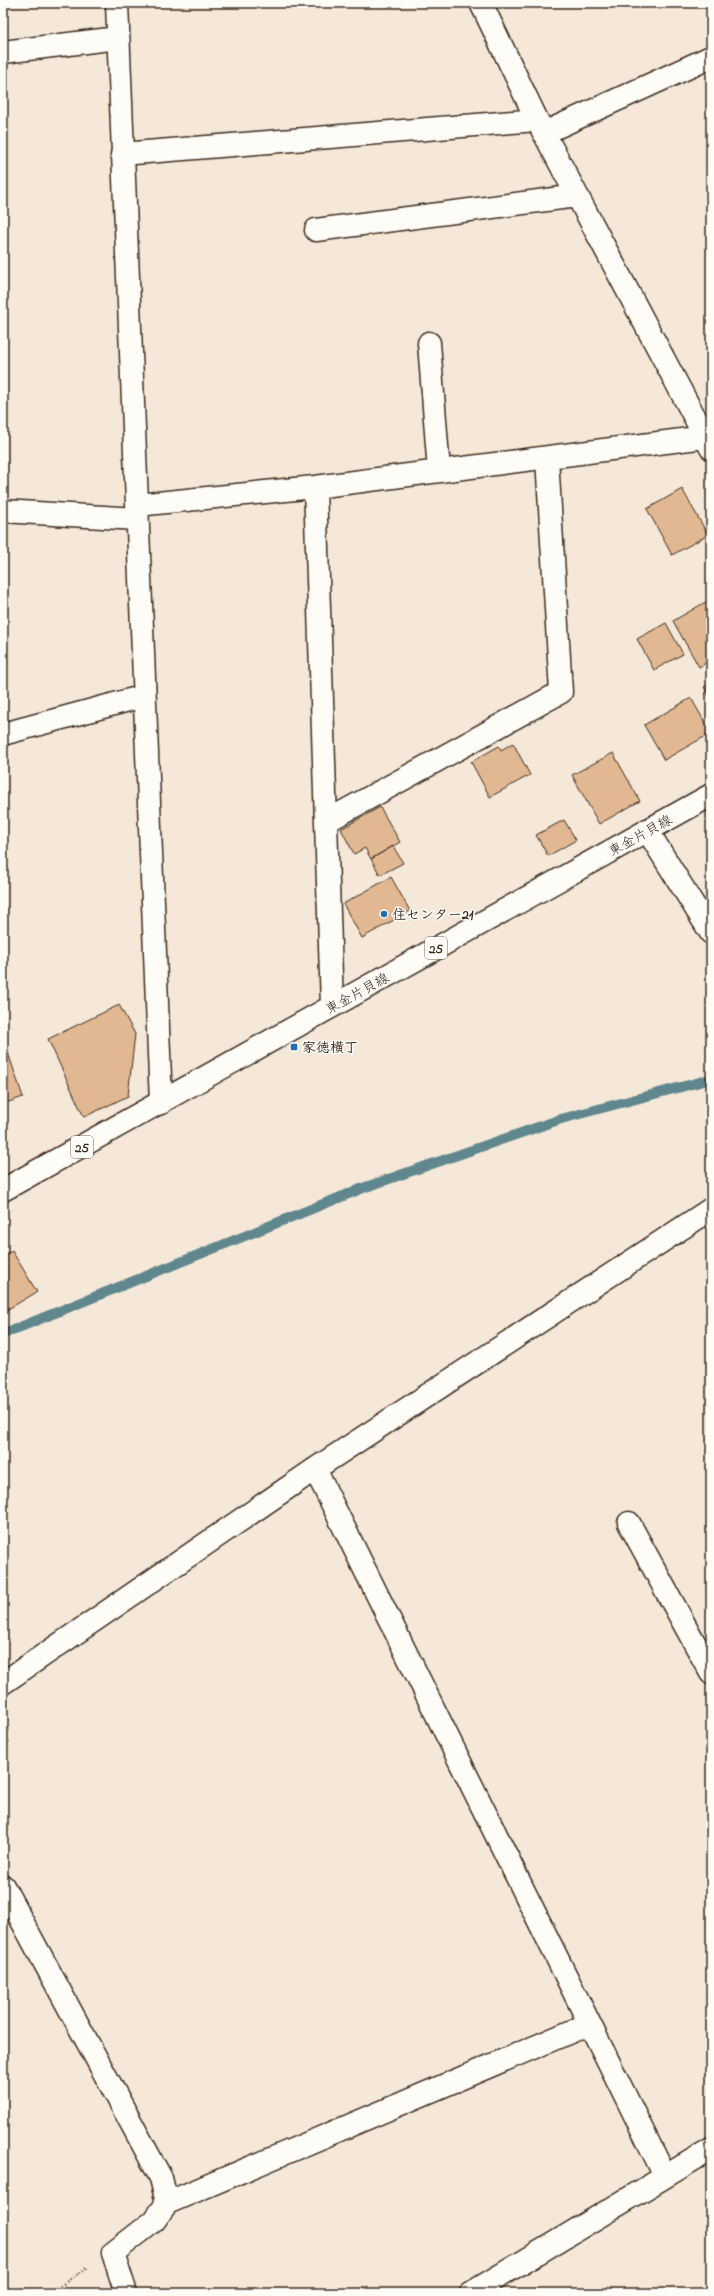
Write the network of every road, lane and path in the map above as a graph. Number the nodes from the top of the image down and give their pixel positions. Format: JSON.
{"nodes":[{"id":1,"x":117,"y":3,"type":"edge"},
{"id":2,"x":481,"y":3,"type":"edge"},
{"id":3,"x":118,"y":38,"type":"junction"},
{"id":4,"x":3,"y":52,"type":"edge"},
{"id":5,"x":711,"y":57,"type":"edge"},
{"id":6,"x":540,"y":126,"type":"junction"},
{"id":7,"x":122,"y":154,"type":"junction"},
{"id":8,"x":577,"y":196,"type":"junction"},
{"id":9,"x":316,"y":230,"type":"dead end"},
{"id":10,"x":429,"y":343,"type":"dead end"},
{"id":11,"x":708,"y":442,"type":"edge"},
{"id":12,"x":547,"y":458,"type":"junction"},
{"id":13,"x":439,"y":471,"type":"junction"},
{"id":14,"x":315,"y":487,"type":"junction"},
{"id":15,"x":3,"y":511,"type":"edge"},
{"id":16,"x":137,"y":512,"type":"junction"},
{"id":17,"x":144,"y":696,"type":"junction"},
{"id":18,"x":3,"y":734,"type":"edge"},
{"id":19,"x":711,"y":795,"type":"edge"},
{"id":20,"x":327,"y":821,"type":"junction"},
{"id":21,"x":647,"y":830,"type":"junction"},
{"id":22,"x":711,"y":933,"type":"edge"},
{"id":23,"x":332,"y":1006,"type":"junction"},
{"id":24,"x":161,"y":1103,"type":"junction"},
{"id":25,"x":3,"y":1190,"type":"edge"},
{"id":26,"x":711,"y":1209,"type":"edge"},
{"id":27,"x":315,"y":1469,"type":"junction"},
{"id":28,"x":629,"y":1522,"type":"dead end"},
{"id":29,"x":711,"y":1674,"type":"edge"},
{"id":30,"x":3,"y":1683,"type":"edge"},
{"id":31,"x":3,"y":1886,"type":"edge"},
{"id":32,"x":590,"y":2024,"type":"junction"},
{"id":33,"x":711,"y":2149,"type":"edge"},
{"id":34,"x":665,"y":2176,"type":"junction"},
{"id":35,"x":166,"y":2203,"type":"junction"},
{"id":36,"x":113,"y":2253,"type":"junction"},
{"id":37,"x":50,"y":2293,"type":"edge"},
{"id":38,"x":126,"y":2293,"type":"edge"},
{"id":39,"x":471,"y":2293,"type":"edge"}],
"edges":[{"from":1,"to":3,"type":"street"},
{"from":2,"to":6,"type":"street"},
{"from":3,"to":4,"type":"street"},
{"from":3,"to":7,"type":"street"},
{"from":5,"to":6,"type":"street"},
{"from":6,"to":7,"type":"street"},
{"from":6,"to":8,"type":"street"},
{"from":7,"to":16,"type":"street"},
{"from":8,"to":9,"type":"street"},
{"from":8,"to":11,"type":"street"},
{"from":10,"to":13,"type":"street"},
{"from":11,"to":12,"type":"street"},
{"from":12,"to":13,"type":"street"},
{"from":12,"to":20,"type":"street"},
{"from":13,"to":14,"type":"street"},
{"from":14,"to":16,"type":"street"},
{"from":14,"to":20,"type":"street"},
{"from":15,"to":16,"type":"street"},
{"from":16,"to":17,"type":"street"},
{"from":17,"to":18,"type":"street"},
{"from":17,"to":24,"type":"street"},
{"from":19,"to":21,"type":"street","name":"東金片貝線","number":"25"},
{"from":20,"to":23,"type":"street"},
{"from":21,"to":22,"type":"street"},
{"from":21,"to":23,"type":"street","name":"東金片貝線","number":"25"},
{"from":23,"to":24,"type":"street","name":"東金片貝線","number":"25"},
{"from":24,"to":25,"type":"street","name":"東金片貝線","number":"25"},
{"from":26,"to":27,"type":"street"},
{"from":27,"to":30,"type":"street"},
{"from":27,"to":32,"type":"street"},
{"from":28,"to":29,"type":"street"},
{"from":31,"to":35,"type":"street"},
{"from":32,"to":34,"type":"street"},
{"from":32,"to":35,"type":"street"},
{"from":33,"to":34,"type":"street"},
{"from":34,"to":39,"type":"street"},
{"from":35,"to":36,"type":"street"},
{"from":36,"to":37,"type":"path"},
{"from":36,"to":38,"type":"street"}]}
